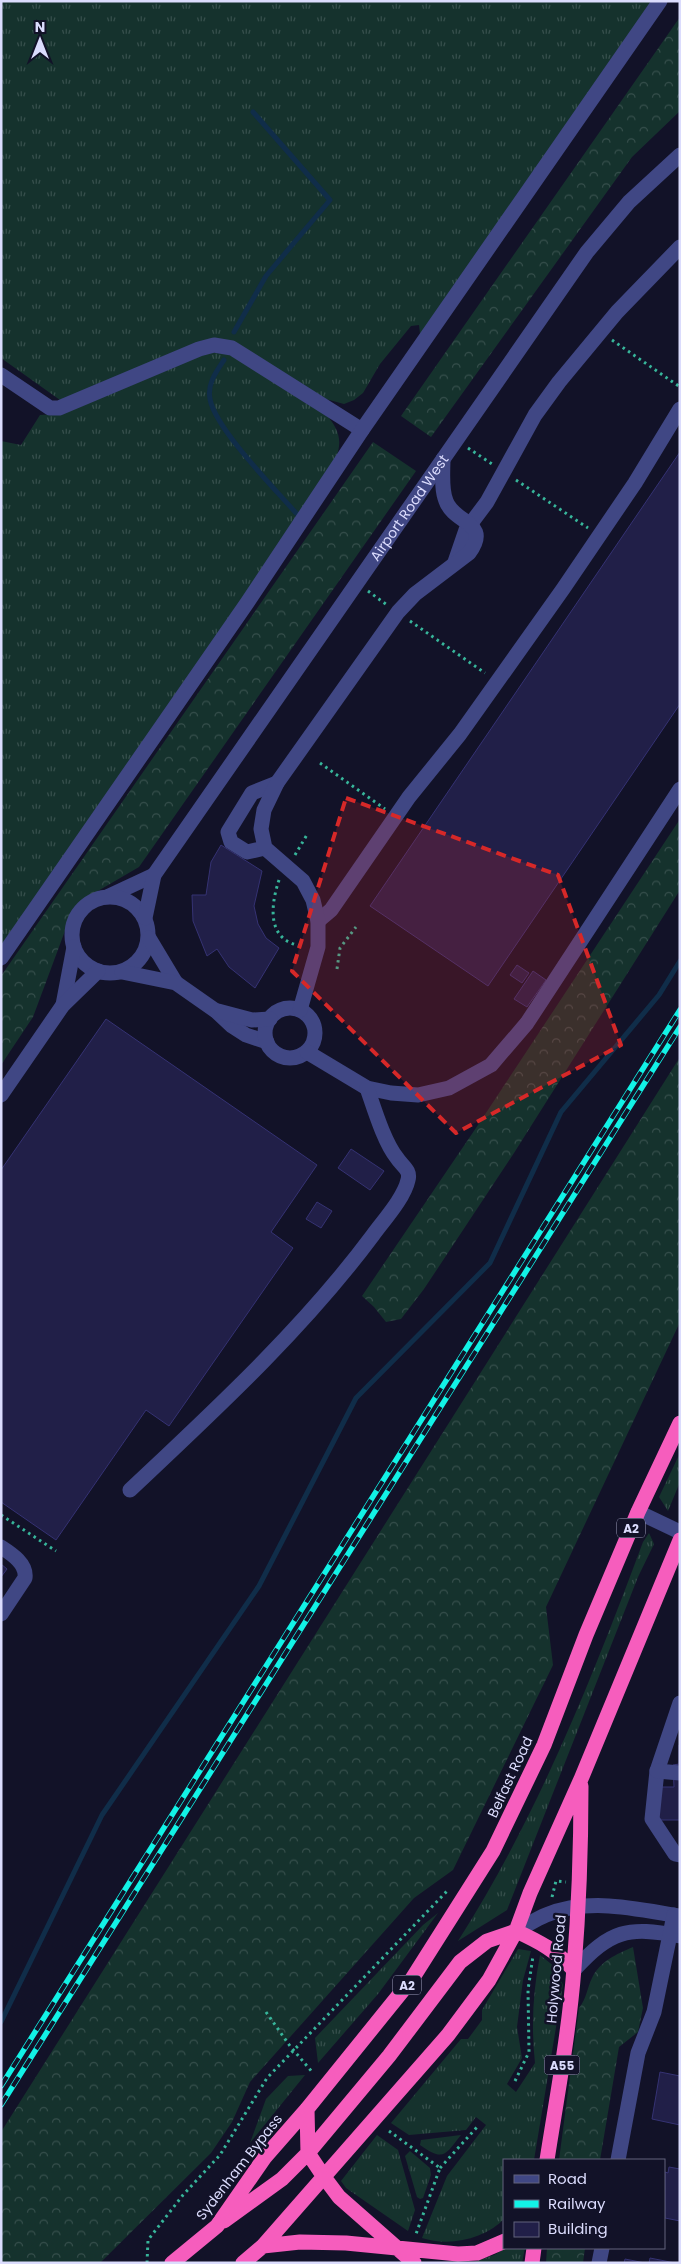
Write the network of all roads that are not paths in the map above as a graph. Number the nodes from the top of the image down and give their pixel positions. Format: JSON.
{"nodes":[{"id":1,"x":660,"y":1,"type":"edge"},
{"id":2,"x":680,"y":155,"type":"edge"},
{"id":3,"x":680,"y":247,"type":"edge"},
{"id":4,"x":1,"y":375,"type":"edge"},
{"id":5,"x":680,"y":409,"type":"edge"},
{"id":6,"x":362,"y":430,"type":"junction"},
{"id":7,"x":443,"y":459,"type":"junction"},
{"id":8,"x":473,"y":529,"type":"junction"},
{"id":9,"x":277,"y":783,"type":"junction"},
{"id":10,"x":680,"y":789,"type":"edge"},
{"id":11,"x":265,"y":848,"type":"junction"},
{"id":12,"x":154,"y":875,"type":"junction"},
{"id":13,"x":109,"y":896,"type":"junction"},
{"id":14,"x":145,"y":918,"type":"junction"},
{"id":15,"x":318,"y":921,"type":"junction"},
{"id":16,"x":149,"y":938,"type":"junction"},
{"id":17,"x":74,"y":946,"type":"junction"},
{"id":18,"x":1,"y":958,"type":"edge"},
{"id":19,"x":98,"y":972,"type":"junction"},
{"id":20,"x":122,"y":972,"type":"junction"},
{"id":21,"x":176,"y":983,"type":"junction"},
{"id":22,"x":63,"y":1005,"type":"junction"},
{"id":23,"x":300,"y":1010,"type":"junction"},
{"id":24,"x":216,"y":1011,"type":"junction"},
{"id":25,"x":270,"y":1019,"type":"junction"},
{"id":26,"x":267,"y":1042,"type":"junction"},
{"id":27,"x":307,"y":1052,"type":"junction"},
{"id":28,"x":367,"y":1088,"type":"junction"},
{"id":29,"x":1,"y":1095,"type":"edge"},
{"id":30,"x":680,"y":1423,"type":"edge"},
{"id":31,"x":130,"y":1490,"type":"dead end"},
{"id":32,"x":638,"y":1512,"type":"junction"},
{"id":33,"x":680,"y":1532,"type":"edge"},
{"id":34,"x":680,"y":1540,"type":"edge"},
{"id":35,"x":1,"y":1547,"type":"edge"},
{"id":36,"x":1,"y":1614,"type":"edge"},
{"id":37,"x":680,"y":1703,"type":"edge"},
{"id":38,"x":657,"y":1771,"type":"junction"},
{"id":39,"x":680,"y":1773,"type":"edge"},
{"id":40,"x":581,"y":1779,"type":"junction"},
{"id":41,"x":680,"y":1854,"type":"edge"},
{"id":42,"x":578,"y":1907,"type":"junction"},
{"id":43,"x":677,"y":1915,"type":"edge"},
{"id":44,"x":516,"y":1931,"type":"junction"},
{"id":45,"x":675,"y":1935,"type":"edge"},
{"id":46,"x":574,"y":1970,"type":"junction"},
{"id":47,"x":307,"y":2109,"type":"junction"},
{"id":48,"x":308,"y":2153,"type":"junction"},
{"id":49,"x":548,"y":2159,"type":"edge"},
{"id":50,"x":618,"y":2159,"type":"edge"},
{"id":51,"x":324,"y":2176,"type":"junction"},
{"id":52,"x":217,"y":2226,"type":"junction"},
{"id":53,"x":503,"y":2242,"type":"edge"},
{"id":54,"x":263,"y":2246,"type":"junction"},
{"id":55,"x":398,"y":2247,"type":"junction"},
{"id":56,"x":534,"y":2249,"type":"edge"},
{"id":57,"x":602,"y":2249,"type":"edge"},
{"id":58,"x":172,"y":2263,"type":"edge"},
{"id":59,"x":243,"y":2263,"type":"edge"},
{"id":60,"x":414,"y":2263,"type":"edge"},
{"id":61,"x":532,"y":2263,"type":"edge"},
{"id":62,"x":599,"y":2263,"type":"edge"}],
"edges":[{"from":1,"to":6,"type":"street"},
{"from":2,"to":7,"type":"street","name":"Airport Road West"},
{"from":3,"to":8,"type":"street"},
{"from":4,"to":6,"type":"street"},
{"from":5,"to":15,"type":"street"},
{"from":6,"to":18,"type":"street"},
{"from":7,"to":8,"type":"street"},
{"from":7,"to":12,"type":"street","name":"Airport Road West"},
{"from":8,"to":9,"type":"street"},
{"from":9,"to":11,"type":"street"},
{"from":9,"to":11,"type":"street"},
{"from":10,"to":28,"type":"street"},
{"from":11,"to":15,"type":"street"},
{"from":12,"to":13,"type":"street"},
{"from":12,"to":14,"type":"street","name":"Airport Road West"},
{"from":13,"to":14,"type":"street"},
{"from":13,"to":17,"type":"street"},
{"from":14,"to":16,"type":"street"},
{"from":15,"to":23,"type":"street"},
{"from":16,"to":20,"type":"street"},
{"from":16,"to":21,"type":"street"},
{"from":17,"to":19,"type":"street"},
{"from":17,"to":22,"type":"street"},
{"from":19,"to":20,"type":"street"},
{"from":19,"to":22,"type":"street"},
{"from":20,"to":21,"type":"street"},
{"from":21,"to":24,"type":"street"},
{"from":22,"to":29,"type":"street"},
{"from":23,"to":25,"type":"street"},
{"from":23,"to":27,"type":"street"},
{"from":24,"to":25,"type":"street"},
{"from":24,"to":26,"type":"street"},
{"from":25,"to":26,"type":"street"},
{"from":26,"to":27,"type":"street"},
{"from":27,"to":28,"type":"street"},
{"from":28,"to":31,"type":"street"},
{"from":30,"to":32,"type":"highway","name":"Belfast Road","number":"A2"},
{"from":32,"to":33,"type":"street"},
{"from":32,"to":47,"type":"highway","name":"Belfast Road","number":"A2"},
{"from":34,"to":40,"type":"highway"},
{"from":35,"to":36,"type":"street"},
{"from":37,"to":38,"type":"street"},
{"from":38,"to":39,"type":"street"},
{"from":38,"to":41,"type":"street"},
{"from":40,"to":42,"type":"highway","name":"Holywood Road","number":"A55"},
{"from":40,"to":44,"type":"highway"},
{"from":42,"to":43,"type":"street"},
{"from":42,"to":44,"type":"street"},
{"from":42,"to":46,"type":"highway","name":"Holywood Road","number":"A55"},
{"from":43,"to":45,"type":"street"},
{"from":44,"to":46,"type":"highway"},
{"from":44,"to":48,"type":"highway"},
{"from":44,"to":51,"type":"highway"},
{"from":45,"to":46,"type":"street"},
{"from":45,"to":50,"type":"street"},
{"from":46,"to":49,"type":"highway","name":"Holywood Road","number":"A55"},
{"from":47,"to":48,"type":"highway"},
{"from":47,"to":52,"type":"highway","name":"Sydenham Bypass","number":"A2"},
{"from":48,"to":51,"type":"highway"},
{"from":48,"to":52,"type":"highway"},
{"from":51,"to":54,"type":"highway"},
{"from":51,"to":55,"type":"highway"},
{"from":52,"to":58,"type":"highway","name":"Sydenham Bypass","number":"A2"},
{"from":53,"to":55,"type":"highway"},
{"from":54,"to":55,"type":"highway"},
{"from":54,"to":59,"type":"highway"},
{"from":55,"to":60,"type":"highway"},
{"from":56,"to":61,"type":"highway"},
{"from":57,"to":62,"type":"street"}]}
